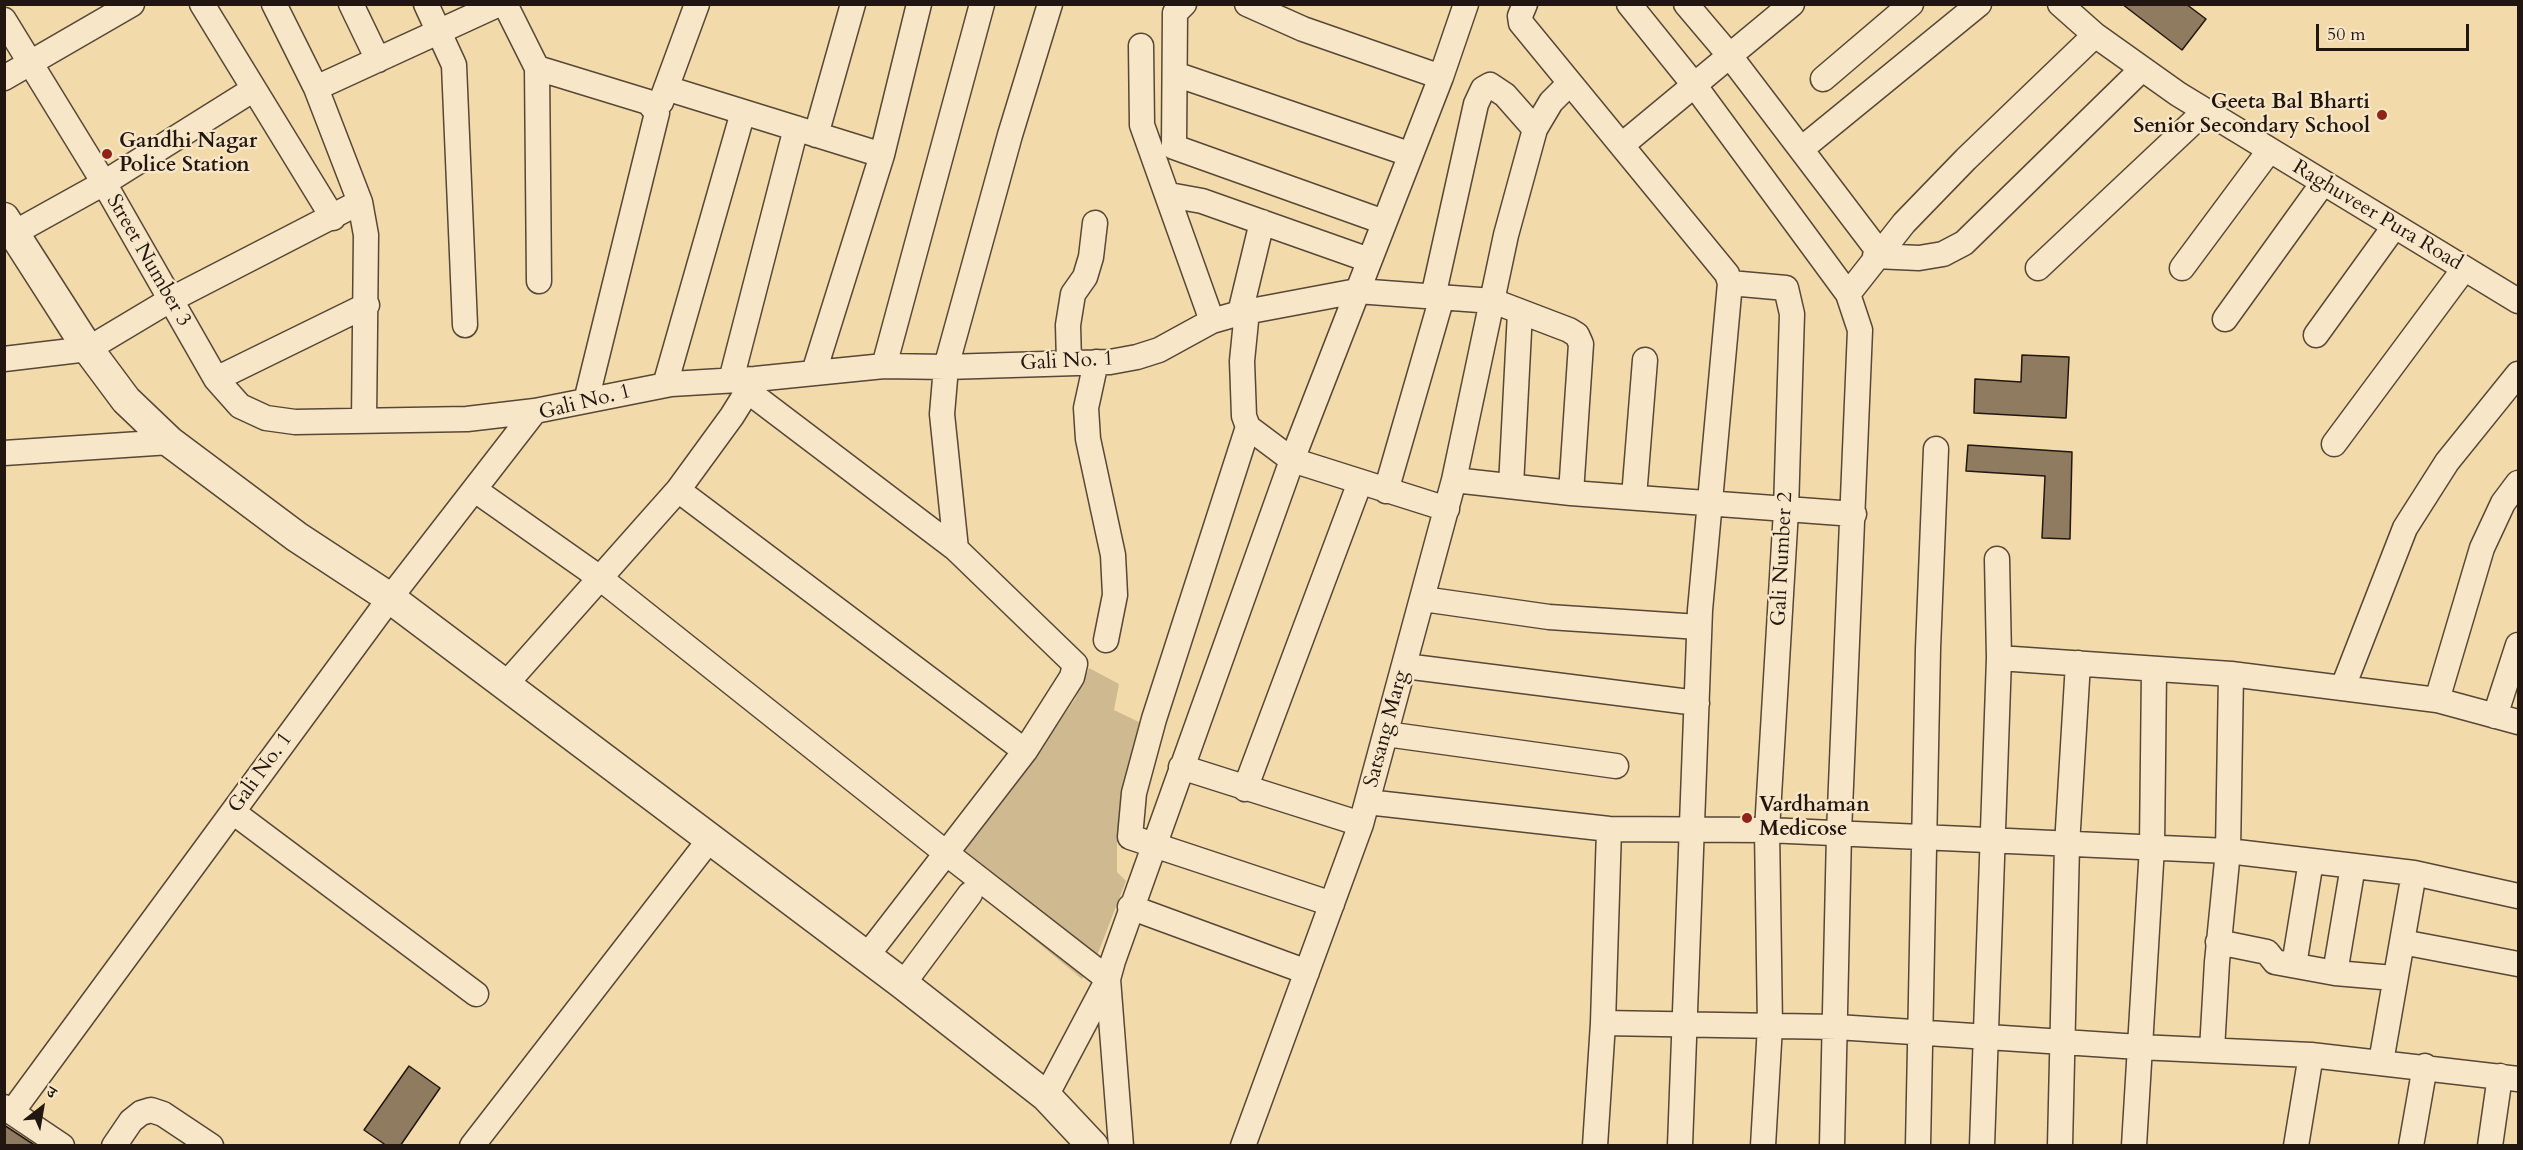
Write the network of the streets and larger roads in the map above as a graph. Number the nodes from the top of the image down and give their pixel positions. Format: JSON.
{"nodes":[{"id":1,"x":132,"y":4,"type":"edge"},
{"id":2,"x":202,"y":4,"type":"edge"},
{"id":3,"x":274,"y":4,"type":"edge"},
{"id":4,"x":351,"y":4,"type":"edge"},
{"id":5,"x":426,"y":4,"type":"edge"},
{"id":6,"x":499,"y":4,"type":"edge"},
{"id":7,"x":505,"y":4,"type":"edge"},
{"id":8,"x":697,"y":4,"type":"edge"},
{"id":9,"x":853,"y":4,"type":"edge"},
{"id":10,"x":919,"y":4,"type":"edge"},
{"id":11,"x":982,"y":4,"type":"edge"},
{"id":12,"x":1050,"y":4,"type":"edge"},
{"id":13,"x":1184,"y":4,"type":"edge"},
{"id":14,"x":1247,"y":4,"type":"edge"},
{"id":15,"x":1466,"y":4,"type":"edge"},
{"id":16,"x":1525,"y":4,"type":"edge"},
{"id":17,"x":1629,"y":4,"type":"edge"},
{"id":18,"x":1686,"y":4,"type":"edge"},
{"id":19,"x":1792,"y":4,"type":"edge"},
{"id":20,"x":1911,"y":4,"type":"edge"},
{"id":21,"x":1979,"y":4,"type":"edge"},
{"id":22,"x":2060,"y":4,"type":"edge"},
{"id":23,"x":4,"y":20,"type":"edge"},
{"id":24,"x":440,"y":32,"type":"junction"},
{"id":25,"x":2095,"y":35,"type":"junction"},
{"id":26,"x":1141,"y":46,"type":"dead end"},
{"id":27,"x":1730,"y":56,"type":"junction"},
{"id":28,"x":378,"y":60,"type":"junction"},
{"id":29,"x":31,"y":63,"type":"junction"},
{"id":30,"x":537,"y":68,"type":"junction"},
{"id":31,"x":2141,"y":70,"type":"junction"},
{"id":32,"x":1175,"y":74,"type":"junction"},
{"id":33,"x":1441,"y":77,"type":"junction"},
{"id":34,"x":4,"y":78,"type":"edge"},
{"id":35,"x":1823,"y":79,"type":"dead end"},
{"id":36,"x":1570,"y":83,"type":"junction"},
{"id":37,"x":1695,"y":86,"type":"junction"},
{"id":38,"x":316,"y":88,"type":"junction"},
{"id":39,"x":666,"y":88,"type":"junction"},
{"id":40,"x":254,"y":89,"type":"junction"},
{"id":41,"x":2205,"y":111,"type":"junction"},
{"id":42,"x":743,"y":112,"type":"junction"},
{"id":43,"x":657,"y":113,"type":"junction"},
{"id":44,"x":1535,"y":129,"type":"junction"},
{"id":45,"x":806,"y":132,"type":"junction"},
{"id":46,"x":1810,"y":142,"type":"dead end"},
{"id":47,"x":1622,"y":145,"type":"junction"},
{"id":48,"x":2269,"y":151,"type":"junction"},
{"id":49,"x":1409,"y":154,"type":"junction"},
{"id":50,"x":882,"y":155,"type":"junction"},
{"id":51,"x":104,"y":183,"type":"junction"},
{"id":52,"x":2323,"y":183,"type":"junction"},
{"id":53,"x":1169,"y":195,"type":"junction"},
{"id":54,"x":360,"y":202,"type":"junction"},
{"id":55,"x":333,"y":218,"type":"junction"},
{"id":56,"x":1262,"y":222,"type":"junction"},
{"id":57,"x":1384,"y":222,"type":"junction"},
{"id":58,"x":1095,"y":223,"type":"dead end"},
{"id":59,"x":9,"y":226,"type":"edge"},
{"id":60,"x":2394,"y":227,"type":"junction"},
{"id":61,"x":1877,"y":254,"type":"junction"},
{"id":62,"x":1369,"y":260,"type":"junction"},
{"id":63,"x":2038,"y":268,"type":"dead end"},
{"id":64,"x":2182,"y":268,"type":"dead end"},
{"id":65,"x":2464,"y":269,"type":"junction"},
{"id":66,"x":539,"y":281,"type":"dead end"},
{"id":67,"x":1730,"y":283,"type":"junction"},
{"id":68,"x":1357,"y":291,"type":"junction"},
{"id":69,"x":1848,"y":294,"type":"junction"},
{"id":70,"x":1437,"y":297,"type":"junction"},
{"id":71,"x":170,"y":300,"type":"junction"},
{"id":72,"x":1493,"y":301,"type":"junction"},
{"id":73,"x":2518,"y":301,"type":"edge"},
{"id":74,"x":367,"y":305,"type":"junction"},
{"id":75,"x":1244,"y":312,"type":"junction"},
{"id":76,"x":1520,"y":312,"type":"junction"},
{"id":77,"x":2225,"y":319,"type":"dead end"},
{"id":78,"x":1212,"y":321,"type":"junction"},
{"id":79,"x":465,"y":325,"type":"dead end"},
{"id":80,"x":2316,"y":335,"type":"dead end"},
{"id":81,"x":88,"y":349,"type":"junction"},
{"id":82,"x":4,"y":360,"type":"edge"},
{"id":83,"x":1645,"y":360,"type":"dead end"},
{"id":84,"x":1096,"y":362,"type":"junction"},
{"id":85,"x":1069,"y":363,"type":"junction"},
{"id":86,"x":884,"y":366,"type":"junction"},
{"id":87,"x":946,"y":367,"type":"junction"},
{"id":88,"x":813,"y":372,"type":"junction"},
{"id":89,"x":2518,"y":374,"type":"edge"},
{"id":90,"x":216,"y":379,"type":"junction"},
{"id":91,"x":745,"y":384,"type":"junction"},
{"id":92,"x":665,"y":385,"type":"junction"},
{"id":93,"x":586,"y":400,"type":"junction"},
{"id":94,"x":535,"y":411,"type":"junction"},
{"id":95,"x":364,"y":421,"type":"junction"},
{"id":96,"x":1248,"y":427,"type":"junction"},
{"id":97,"x":170,"y":441,"type":"junction"},
{"id":98,"x":2334,"y":444,"type":"dead end"},
{"id":99,"x":1936,"y":449,"type":"dead end"},
{"id":100,"x":4,"y":453,"type":"edge"},
{"id":101,"x":1292,"y":460,"type":"junction"},
{"id":102,"x":1454,"y":480,"type":"junction"},
{"id":103,"x":1360,"y":482,"type":"junction"},
{"id":104,"x":2518,"y":483,"type":"edge"},
{"id":105,"x":1511,"y":486,"type":"junction"},
{"id":106,"x":475,"y":490,"type":"junction"},
{"id":107,"x":678,"y":490,"type":"junction"},
{"id":108,"x":1386,"y":491,"type":"junction"},
{"id":109,"x":1571,"y":493,"type":"junction"},
{"id":110,"x":1634,"y":497,"type":"junction"},
{"id":111,"x":1710,"y":503,"type":"junction"},
{"id":112,"x":1447,"y":509,"type":"junction"},
{"id":113,"x":1786,"y":510,"type":"junction"},
{"id":114,"x":1854,"y":513,"type":"junction"},
{"id":115,"x":956,"y":549,"type":"junction"},
{"id":116,"x":1997,"y":559,"type":"dead end"},
{"id":117,"x":600,"y":578,"type":"junction"},
{"id":118,"x":377,"y":589,"type":"junction"},
{"id":119,"x":1423,"y":599,"type":"junction"},
{"id":120,"x":1700,"y":627,"type":"junction"},
{"id":121,"x":1106,"y":640,"type":"dead end"},
{"id":122,"x":2518,"y":645,"type":"edge"},
{"id":123,"x":1999,"y":658,"type":"junction"},
{"id":124,"x":2078,"y":663,"type":"junction"},
{"id":125,"x":1404,"y":666,"type":"junction"},
{"id":126,"x":2154,"y":670,"type":"junction"},
{"id":127,"x":2231,"y":674,"type":"junction"},
{"id":128,"x":506,"y":684,"type":"junction"},
{"id":129,"x":2343,"y":687,"type":"junction"},
{"id":130,"x":2437,"y":700,"type":"junction"},
{"id":131,"x":1697,"y":703,"type":"junction"},
{"id":132,"x":2495,"y":716,"type":"junction"},
{"id":133,"x":2518,"y":722,"type":"edge"},
{"id":134,"x":1386,"y":734,"type":"junction"},
{"id":135,"x":1025,"y":751,"type":"junction"},
{"id":136,"x":1616,"y":766,"type":"dead end"},
{"id":137,"x":1181,"y":767,"type":"junction"},
{"id":138,"x":1245,"y":789,"type":"junction"},
{"id":139,"x":233,"y":812,"type":"junction"},
{"id":140,"x":1364,"y":813,"type":"junction"},
{"id":141,"x":1609,"y":829,"type":"junction"},
{"id":142,"x":1694,"y":830,"type":"junction"},
{"id":143,"x":1767,"y":830,"type":"junction"},
{"id":144,"x":1839,"y":833,"type":"junction"},
{"id":145,"x":1925,"y":837,"type":"junction"},
{"id":146,"x":710,"y":839,"type":"junction"},
{"id":147,"x":1991,"y":841,"type":"junction"},
{"id":148,"x":2067,"y":845,"type":"junction"},
{"id":149,"x":1152,"y":846,"type":"junction"},
{"id":150,"x":2152,"y":847,"type":"junction"},
{"id":151,"x":2228,"y":851,"type":"junction"},
{"id":152,"x":946,"y":854,"type":"junction"},
{"id":153,"x":2311,"y":861,"type":"junction"},
{"id":154,"x":2353,"y":866,"type":"junction"},
{"id":155,"x":2414,"y":873,"type":"junction"},
{"id":156,"x":970,"y":894,"type":"dead end"},
{"id":157,"x":2518,"y":896,"type":"edge"},
{"id":158,"x":1332,"y":904,"type":"junction"},
{"id":159,"x":1130,"y":907,"type":"junction"},
{"id":160,"x":2218,"y":942,"type":"junction"},
{"id":161,"x":2402,"y":942,"type":"junction"},
{"id":162,"x":866,"y":957,"type":"junction"},
{"id":163,"x":2518,"y":964,"type":"edge"},
{"id":164,"x":2294,"y":965,"type":"junction"},
{"id":165,"x":1306,"y":972,"type":"junction"},
{"id":166,"x":2335,"y":973,"type":"junction"},
{"id":167,"x":2394,"y":978,"type":"junction"},
{"id":168,"x":1108,"y":979,"type":"junction"},
{"id":169,"x":903,"y":984,"type":"junction"},
{"id":170,"x":476,"y":994,"type":"dead end"},
{"id":171,"x":1603,"y":1023,"type":"junction"},
{"id":172,"x":1685,"y":1025,"type":"junction"},
{"id":173,"x":1770,"y":1026,"type":"junction"},
{"id":174,"x":1837,"y":1027,"type":"junction"},
{"id":175,"x":1922,"y":1034,"type":"junction"},
{"id":176,"x":1985,"y":1036,"type":"junction"},
{"id":177,"x":2063,"y":1043,"type":"junction"},
{"id":178,"x":2139,"y":1047,"type":"junction"},
{"id":179,"x":2212,"y":1050,"type":"junction"},
{"id":180,"x":2311,"y":1055,"type":"junction"},
{"id":181,"x":2380,"y":1062,"type":"junction"},
{"id":182,"x":2425,"y":1066,"type":"junction"},
{"id":183,"x":2509,"y":1078,"type":"edge"},
{"id":184,"x":1046,"y":1096,"type":"junction"},
{"id":185,"x":8,"y":1109,"type":"edge"},
{"id":186,"x":62,"y":1146,"type":"edge"},
{"id":187,"x":114,"y":1146,"type":"edge"},
{"id":188,"x":212,"y":1146,"type":"edge"},
{"id":189,"x":472,"y":1146,"type":"edge"},
{"id":190,"x":1093,"y":1146,"type":"edge"},
{"id":191,"x":1121,"y":1146,"type":"edge"},
{"id":192,"x":1243,"y":1146,"type":"edge"},
{"id":193,"x":1595,"y":1146,"type":"edge"},
{"id":194,"x":1680,"y":1146,"type":"edge"},
{"id":195,"x":1763,"y":1146,"type":"edge"},
{"id":196,"x":1832,"y":1146,"type":"edge"},
{"id":197,"x":1918,"y":1146,"type":"edge"},
{"id":198,"x":1982,"y":1146,"type":"edge"},
{"id":199,"x":2060,"y":1146,"type":"edge"},
{"id":200,"x":2134,"y":1146,"type":"edge"},
{"id":201,"x":2296,"y":1146,"type":"edge"},
{"id":202,"x":2411,"y":1146,"type":"edge"},
{"id":203,"x":2490,"y":1146,"type":"edge"}],
"edges":[{"from":1,"to":29,"type":"street"},
{"from":2,"to":40,"type":"street"},
{"from":3,"to":38,"type":"street"},
{"from":4,"to":28,"type":"street"},
{"from":5,"to":24,"type":"street"},
{"from":6,"to":24,"type":"street"},
{"from":7,"to":30,"type":"street"},
{"from":8,"to":39,"type":"street"},
{"from":9,"to":45,"type":"street"},
{"from":10,"to":50,"type":"street"},
{"from":11,"to":86,"type":"street"},
{"from":12,"to":87,"type":"street"},
{"from":13,"to":32,"type":"street"},
{"from":14,"to":33,"type":"street"},
{"from":15,"to":33,"type":"street"},
{"from":16,"to":36,"type":"street"},
{"from":17,"to":37,"type":"street"},
{"from":18,"to":27,"type":"street"},
{"from":19,"to":27,"type":"street"},
{"from":20,"to":35,"type":"street"},
{"from":21,"to":46,"type":"street"},
{"from":22,"to":25,"type":"street","name":"Raghuveer Pura Road"},
{"from":23,"to":29,"type":"street","name":"Street Number 3"},
{"from":24,"to":28,"type":"street"},
{"from":24,"to":79,"type":"street"},
{"from":25,"to":31,"type":"street","name":"Raghuveer Pura Road"},
{"from":25,"to":61,"type":"street"},
{"from":26,"to":53,"type":"street"},
{"from":27,"to":37,"type":"street"},
{"from":27,"to":61,"type":"street"},
{"from":28,"to":38,"type":"street"},
{"from":29,"to":34,"type":"street"},
{"from":29,"to":51,"type":"street","name":"Street Number 3"},
{"from":30,"to":43,"type":"street"},
{"from":30,"to":66,"type":"street"},
{"from":31,"to":41,"type":"street","name":"Raghuveer Pura Road"},
{"from":31,"to":61,"type":"street"},
{"from":32,"to":49,"type":"street"},
{"from":32,"to":57,"type":"street"},
{"from":33,"to":49,"type":"street"},
{"from":36,"to":44,"type":"street","name":"Satsang Marg"},
{"from":36,"to":47,"type":"street"},
{"from":37,"to":47,"type":"street"},
{"from":37,"to":69,"type":"street"},
{"from":38,"to":54,"type":"street"},
{"from":39,"to":42,"type":"street"},
{"from":39,"to":43,"type":"street"},
{"from":40,"to":51,"type":"street"},
{"from":40,"to":55,"type":"street"},
{"from":41,"to":48,"type":"street","name":"Raghuveer Pura Road"},
{"from":41,"to":63,"type":"street"},
{"from":42,"to":45,"type":"street"},
{"from":42,"to":92,"type":"street"},
{"from":43,"to":93,"type":"street"},
{"from":44,"to":70,"type":"street"},
{"from":44,"to":72,"type":"street","name":"Satsang Marg"},
{"from":45,"to":50,"type":"street"},
{"from":45,"to":91,"type":"street"},
{"from":47,"to":67,"type":"street"},
{"from":48,"to":52,"type":"street","name":"Raghuveer Pura Road"},
{"from":48,"to":64,"type":"street"},
{"from":49,"to":57,"type":"street"},
{"from":50,"to":88,"type":"street"},
{"from":51,"to":59,"type":"street"},
{"from":51,"to":71,"type":"street","name":"Street Number 3"},
{"from":52,"to":60,"type":"street","name":"Raghuveer Pura Road"},
{"from":52,"to":77,"type":"street"},
{"from":53,"to":56,"type":"street"},
{"from":53,"to":78,"type":"street"},
{"from":54,"to":55,"type":"street"},
{"from":54,"to":74,"type":"street"},
{"from":55,"to":71,"type":"street"},
{"from":56,"to":62,"type":"street"},
{"from":56,"to":75,"type":"street"},
{"from":57,"to":62,"type":"street"},
{"from":58,"to":85,"type":"street"},
{"from":59,"to":81,"type":"street"},
{"from":60,"to":65,"type":"street","name":"Raghuveer Pura Road"},
{"from":60,"to":80,"type":"street"},
{"from":61,"to":69,"type":"street"},
{"from":62,"to":68,"type":"street"},
{"from":65,"to":73,"type":"street","name":"Raghuveer Pura Road"},
{"from":65,"to":98,"type":"street"},
{"from":67,"to":111,"type":"street"},
{"from":67,"to":113,"type":"street","name":"Gali Number 2"},
{"from":68,"to":70,"type":"street","name":"Gali No. 1"},
{"from":68,"to":75,"type":"street","name":"Gali No. 1"},
{"from":68,"to":101,"type":"street"},
{"from":69,"to":114,"type":"street"},
{"from":70,"to":72,"type":"street","name":"Gali No. 1"},
{"from":70,"to":108,"type":"street"},
{"from":71,"to":81,"type":"street"},
{"from":71,"to":90,"type":"street","name":"Street Number 3"},
{"from":72,"to":76,"type":"street","name":"Gali No. 1"},
{"from":72,"to":102,"type":"street","name":"Satsang Marg"},
{"from":74,"to":90,"type":"street"},
{"from":74,"to":95,"type":"street"},
{"from":75,"to":78,"type":"street","name":"Gali No. 1"},
{"from":75,"to":96,"type":"street"},
{"from":76,"to":105,"type":"street"},
{"from":76,"to":109,"type":"street","name":"Gali No. 1"},
{"from":78,"to":84,"type":"street","name":"Gali No. 1"},
{"from":81,"to":82,"type":"street"},
{"from":81,"to":97,"type":"street"},
{"from":83,"to":110,"type":"street"},
{"from":84,"to":85,"type":"street","name":"Gali No. 1"},
{"from":84,"to":121,"type":"street"},
{"from":85,"to":87,"type":"street","name":"Gali No. 1"},
{"from":86,"to":87,"type":"street","name":"Gali No. 1"},
{"from":86,"to":88,"type":"street","name":"Gali No. 1"},
{"from":87,"to":115,"type":"street"},
{"from":88,"to":91,"type":"street","name":"Gali No. 1"},
{"from":89,"to":129,"type":"street"},
{"from":90,"to":95,"type":"street","name":"Street Number 3"},
{"from":91,"to":92,"type":"street","name":"Gali No. 1"},
{"from":91,"to":107,"type":"street"},
{"from":91,"to":115,"type":"street"},
{"from":92,"to":93,"type":"street","name":"Gali No. 1"},
{"from":93,"to":94,"type":"street","name":"Gali No. 1"},
{"from":94,"to":95,"type":"street"},
{"from":94,"to":106,"type":"street","name":"Gali No. 1"},
{"from":96,"to":101,"type":"street"},
{"from":96,"to":149,"type":"street"},
{"from":97,"to":100,"type":"street"},
{"from":97,"to":118,"type":"street"},
{"from":99,"to":145,"type":"street"},
{"from":101,"to":103,"type":"street"},
{"from":101,"to":137,"type":"street"},
{"from":102,"to":105,"type":"street"},
{"from":102,"to":112,"type":"street","name":"Satsang Marg"},
{"from":103,"to":108,"type":"street"},
{"from":103,"to":138,"type":"street"},
{"from":104,"to":130,"type":"street"},
{"from":105,"to":109,"type":"street"},
{"from":106,"to":117,"type":"street"},
{"from":106,"to":118,"type":"street","name":"Gali No. 1"},
{"from":107,"to":117,"type":"street"},
{"from":107,"to":135,"type":"street"},
{"from":108,"to":112,"type":"street"},
{"from":109,"to":110,"type":"street"},
{"from":110,"to":111,"type":"street"},
{"from":111,"to":113,"type":"street"},
{"from":111,"to":120,"type":"street"},
{"from":112,"to":119,"type":"street","name":"Satsang Marg"},
{"from":113,"to":114,"type":"street"},
{"from":113,"to":143,"type":"street","name":"Gali Number 2"},
{"from":114,"to":144,"type":"street"},
{"from":115,"to":135,"type":"street"},
{"from":116,"to":123,"type":"street"},
{"from":117,"to":128,"type":"street"},
{"from":117,"to":152,"type":"street"},
{"from":118,"to":128,"type":"street"},
{"from":118,"to":139,"type":"street","name":"Gali No. 1"},
{"from":119,"to":120,"type":"street"},
{"from":119,"to":125,"type":"street","name":"Satsang Marg"},
{"from":120,"to":131,"type":"street"},
{"from":122,"to":132,"type":"street"},
{"from":123,"to":124,"type":"street"},
{"from":123,"to":147,"type":"street"},
{"from":124,"to":126,"type":"street"},
{"from":124,"to":148,"type":"street"},
{"from":125,"to":131,"type":"street"},
{"from":125,"to":134,"type":"street","name":"Satsang Marg"},
{"from":126,"to":127,"type":"street"},
{"from":126,"to":150,"type":"street"},
{"from":127,"to":129,"type":"street"},
{"from":127,"to":151,"type":"street"},
{"from":128,"to":146,"type":"street"},
{"from":129,"to":130,"type":"street"},
{"from":130,"to":132,"type":"street"},
{"from":131,"to":142,"type":"street"},
{"from":132,"to":133,"type":"street"},
{"from":134,"to":136,"type":"street"},
{"from":134,"to":140,"type":"street","name":"Satsang Marg"},
{"from":135,"to":152,"type":"street"},
{"from":137,"to":138,"type":"street"},
{"from":137,"to":149,"type":"street"},
{"from":138,"to":140,"type":"street"},
{"from":139,"to":170,"type":"street"},
{"from":139,"to":185,"type":"street","name":"Gali No. 1"},
{"from":140,"to":141,"type":"street"},
{"from":140,"to":158,"type":"street","name":"Satsang Marg"},
{"from":141,"to":142,"type":"street"},
{"from":141,"to":171,"type":"street"},
{"from":142,"to":143,"type":"street"},
{"from":142,"to":172,"type":"street"},
{"from":143,"to":144,"type":"street"},
{"from":143,"to":173,"type":"street","name":"Gali Number 2"},
{"from":144,"to":145,"type":"street"},
{"from":144,"to":174,"type":"street"},
{"from":145,"to":147,"type":"street"},
{"from":145,"to":175,"type":"street"},
{"from":146,"to":162,"type":"street"},
{"from":146,"to":189,"type":"street"},
{"from":147,"to":148,"type":"street"},
{"from":147,"to":176,"type":"street"},
{"from":148,"to":150,"type":"street"},
{"from":148,"to":177,"type":"street"},
{"from":149,"to":158,"type":"street"},
{"from":149,"to":159,"type":"street"},
{"from":150,"to":151,"type":"street"},
{"from":150,"to":178,"type":"street"},
{"from":151,"to":153,"type":"street"},
{"from":151,"to":160,"type":"street"},
{"from":152,"to":162,"type":"street"},
{"from":152,"to":168,"type":"street"},
{"from":153,"to":154,"type":"street"},
{"from":153,"to":164,"type":"street"},
{"from":154,"to":155,"type":"street"},
{"from":154,"to":166,"type":"street"},
{"from":155,"to":157,"type":"street"},
{"from":155,"to":161,"type":"street"},
{"from":156,"to":169,"type":"street"},
{"from":158,"to":165,"type":"street","name":"Satsang Marg"},
{"from":159,"to":165,"type":"street"},
{"from":159,"to":168,"type":"street"},
{"from":160,"to":164,"type":"street"},
{"from":160,"to":179,"type":"street"},
{"from":161,"to":163,"type":"street"},
{"from":161,"to":167,"type":"street"},
{"from":162,"to":169,"type":"street"},
{"from":164,"to":166,"type":"street"},
{"from":165,"to":192,"type":"street","name":"Satsang Marg"},
{"from":166,"to":167,"type":"street"},
{"from":167,"to":181,"type":"street"},
{"from":168,"to":184,"type":"street"},
{"from":168,"to":191,"type":"street"},
{"from":169,"to":184,"type":"street"},
{"from":171,"to":172,"type":"street"},
{"from":171,"to":193,"type":"street"},
{"from":172,"to":173,"type":"street"},
{"from":172,"to":194,"type":"street"},
{"from":173,"to":174,"type":"street"},
{"from":173,"to":195,"type":"street","name":"Gali Number 2"},
{"from":174,"to":175,"type":"street"},
{"from":174,"to":196,"type":"street"},
{"from":175,"to":176,"type":"street"},
{"from":175,"to":197,"type":"street"},
{"from":176,"to":177,"type":"street"},
{"from":176,"to":198,"type":"street"},
{"from":177,"to":178,"type":"street"},
{"from":177,"to":199,"type":"street"},
{"from":178,"to":179,"type":"street"},
{"from":178,"to":200,"type":"street"},
{"from":179,"to":180,"type":"street"},
{"from":180,"to":181,"type":"street"},
{"from":180,"to":201,"type":"street"},
{"from":181,"to":182,"type":"street"},
{"from":182,"to":183,"type":"street"},
{"from":182,"to":202,"type":"street"},
{"from":183,"to":203,"type":"street"},
{"from":184,"to":190,"type":"street"},
{"from":185,"to":186,"type":"street"},
{"from":187,"to":188,"type":"street"}]}
